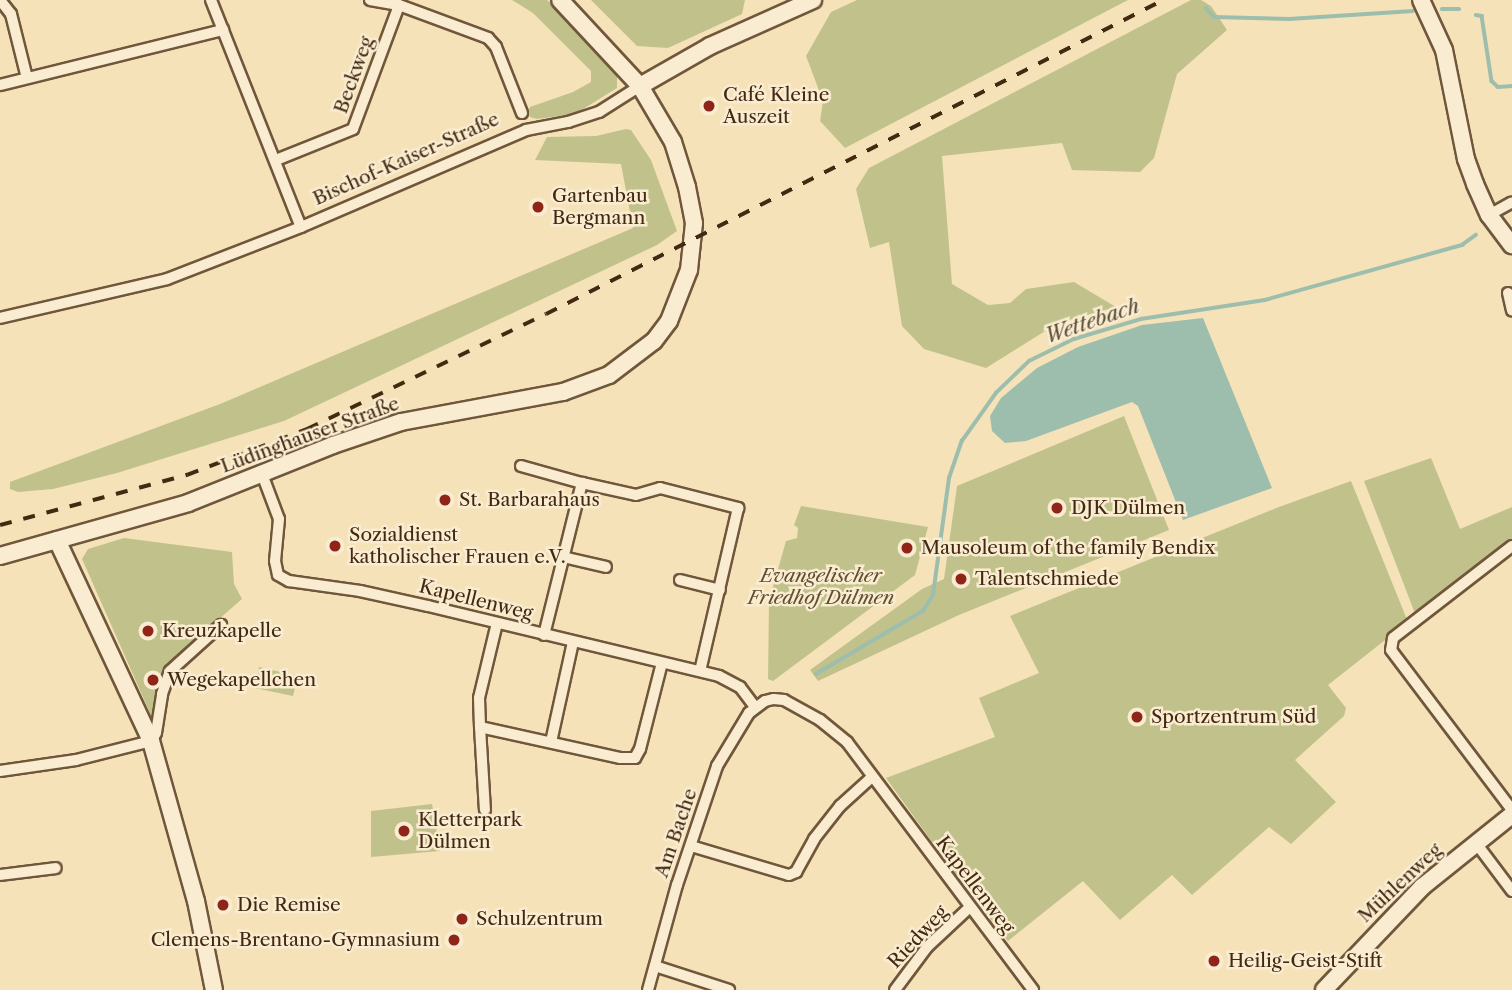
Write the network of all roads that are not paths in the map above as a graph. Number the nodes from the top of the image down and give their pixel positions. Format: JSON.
{"nodes":[{"id":1,"x":0,"y":0,"type":"edge"},
{"id":2,"x":211,"y":0,"type":"edge"},
{"id":3,"x":370,"y":0,"type":"edge"},
{"id":4,"x":560,"y":0,"type":"edge"},
{"id":5,"x":813,"y":0,"type":"edge"},
{"id":6,"x":1422,"y":0,"type":"edge"},
{"id":7,"x":399,"y":5,"type":"junction"},
{"id":8,"x":223,"y":30,"type":"junction"},
{"id":9,"x":27,"y":78,"type":"junction"},
{"id":10,"x":0,"y":85,"type":"edge"},
{"id":11,"x":640,"y":86,"type":"junction"},
{"id":12,"x":523,"y":113,"type":"dead end"},
{"id":13,"x":276,"y":160,"type":"junction"},
{"id":14,"x":1512,"y":202,"type":"edge"},
{"id":15,"x":1489,"y":215,"type":"junction"},
{"id":16,"x":301,"y":228,"type":"junction"},
{"id":17,"x":1512,"y":245,"type":"edge"},
{"id":18,"x":1508,"y":293,"type":"dead end"},
{"id":19,"x":1512,"y":311,"type":"edge"},
{"id":20,"x":0,"y":318,"type":"edge"},
{"id":21,"x":521,"y":466,"type":"dead end"},
{"id":22,"x":262,"y":474,"type":"junction"},
{"id":23,"x":582,"y":483,"type":"junction"},
{"id":24,"x":57,"y":540,"type":"junction"},
{"id":25,"x":1512,"y":546,"type":"edge"},
{"id":26,"x":0,"y":556,"type":"edge"},
{"id":27,"x":563,"y":557,"type":"junction"},
{"id":28,"x":606,"y":567,"type":"dead end"},
{"id":29,"x":680,"y":580,"type":"dead end"},
{"id":30,"x":719,"y":590,"type":"junction"},
{"id":31,"x":497,"y":623,"type":"junction"},
{"id":32,"x":221,"y":625,"type":"dead end"},
{"id":33,"x":544,"y":635,"type":"junction"},
{"id":34,"x":573,"y":642,"type":"junction"},
{"id":35,"x":662,"y":663,"type":"junction"},
{"id":36,"x":700,"y":671,"type":"junction"},
{"id":37,"x":760,"y":704,"type":"junction"},
{"id":38,"x":480,"y":727,"type":"junction"},
{"id":39,"x":150,"y":741,"type":"junction"},
{"id":40,"x":551,"y":742,"type":"junction"},
{"id":41,"x":0,"y":771,"type":"edge"},
{"id":42,"x":872,"y":777,"type":"junction"},
{"id":43,"x":485,"y":810,"type":"dead end"},
{"id":44,"x":1512,"y":812,"type":"edge"},
{"id":45,"x":1476,"y":843,"type":"junction"},
{"id":46,"x":691,"y":846,"type":"junction"},
{"id":47,"x":56,"y":868,"type":"dead end"},
{"id":48,"x":0,"y":875,"type":"edge"},
{"id":49,"x":1512,"y":891,"type":"edge"},
{"id":50,"x":969,"y":908,"type":"junction"},
{"id":51,"x":655,"y":966,"type":"junction"},
{"id":52,"x":214,"y":990,"type":"edge"},
{"id":53,"x":648,"y":990,"type":"edge"},
{"id":54,"x":729,"y":990,"type":"edge"},
{"id":55,"x":895,"y":990,"type":"edge"},
{"id":56,"x":1033,"y":990,"type":"edge"},
{"id":57,"x":1324,"y":990,"type":"edge"}],
"edges":[{"from":1,"to":9,"type":"street"},
{"from":2,"to":8,"type":"street"},
{"from":3,"to":7,"type":"street"},
{"from":4,"to":11,"type":"street","name":"Lüdinghauser Straße"},
{"from":5,"to":11,"type":"street","name":"Bischof-Kaiser-Straße"},
{"from":6,"to":15,"type":"street"},
{"from":7,"to":12,"type":"street"},
{"from":7,"to":13,"type":"street","name":"Beckweg"},
{"from":8,"to":9,"type":"street"},
{"from":8,"to":13,"type":"street"},
{"from":9,"to":10,"type":"street"},
{"from":11,"to":16,"type":"street","name":"Bischof-Kaiser-Straße"},
{"from":11,"to":22,"type":"street","name":"Lüdinghauser Straße"},
{"from":13,"to":16,"type":"street"},
{"from":14,"to":15,"type":"street"},
{"from":15,"to":17,"type":"street"},
{"from":16,"to":20,"type":"street","name":"Bischof-Kaiser-Straße"},
{"from":18,"to":19,"type":"street"},
{"from":21,"to":23,"type":"street"},
{"from":22,"to":24,"type":"street","name":"Lüdinghauser Straße"},
{"from":22,"to":31,"type":"street","name":"Kapellenweg"},
{"from":23,"to":27,"type":"street"},
{"from":23,"to":30,"type":"street"},
{"from":24,"to":26,"type":"street","name":"Lüdinghauser Straße"},
{"from":24,"to":39,"type":"street"},
{"from":25,"to":44,"type":"street"},
{"from":27,"to":28,"type":"street"},
{"from":27,"to":33,"type":"street"},
{"from":29,"to":30,"type":"street"},
{"from":30,"to":36,"type":"street"},
{"from":31,"to":33,"type":"street","name":"Kapellenweg"},
{"from":31,"to":38,"type":"street"},
{"from":32,"to":39,"type":"street"},
{"from":33,"to":34,"type":"street","name":"Kapellenweg"},
{"from":34,"to":35,"type":"street","name":"Kapellenweg"},
{"from":34,"to":40,"type":"street"},
{"from":35,"to":36,"type":"street","name":"Kapellenweg"},
{"from":35,"to":40,"type":"street"},
{"from":36,"to":37,"type":"street","name":"Kapellenweg"},
{"from":37,"to":42,"type":"street","name":"Kapellenweg"},
{"from":37,"to":46,"type":"street","name":"Am Bache"},
{"from":38,"to":40,"type":"street"},
{"from":38,"to":43,"type":"street"},
{"from":39,"to":41,"type":"street"},
{"from":39,"to":52,"type":"street"},
{"from":42,"to":46,"type":"street"},
{"from":42,"to":50,"type":"street","name":"Kapellenweg"},
{"from":44,"to":45,"type":"street","name":"Mühlenweg"},
{"from":45,"to":49,"type":"street"},
{"from":45,"to":57,"type":"street","name":"Mühlenweg"},
{"from":46,"to":51,"type":"street","name":"Am Bache"},
{"from":47,"to":48,"type":"street"},
{"from":50,"to":55,"type":"street","name":"Riedweg"},
{"from":50,"to":56,"type":"street","name":"Kapellenweg"},
{"from":51,"to":53,"type":"street","name":"Am Bache"},
{"from":51,"to":54,"type":"street"}]}
